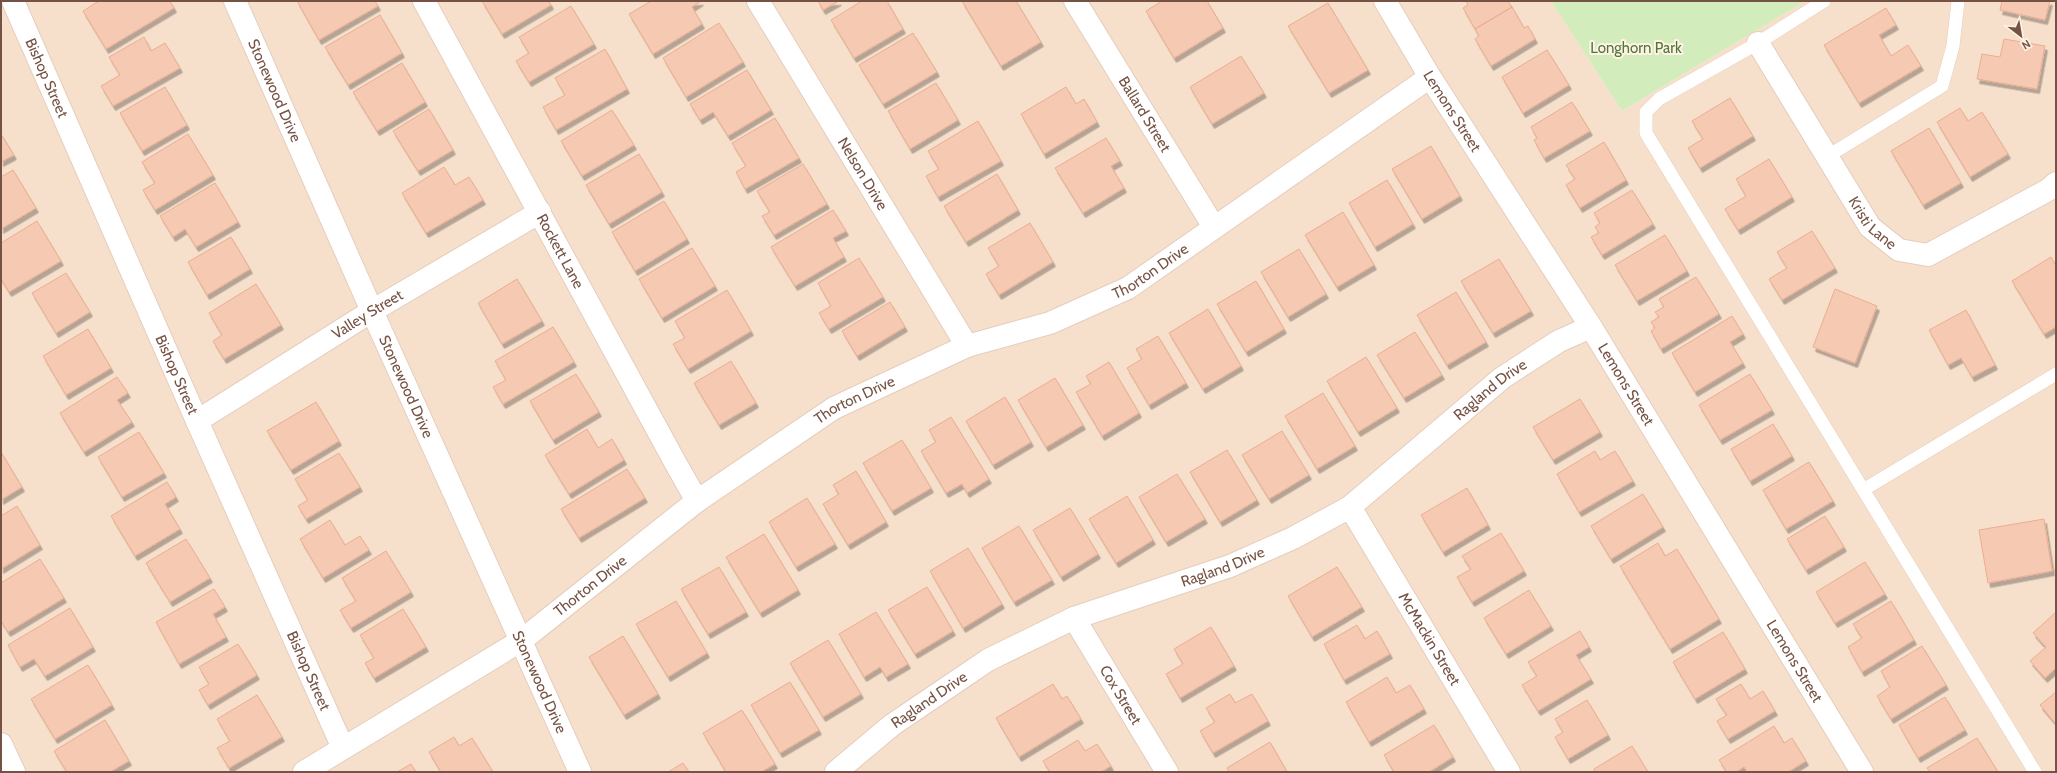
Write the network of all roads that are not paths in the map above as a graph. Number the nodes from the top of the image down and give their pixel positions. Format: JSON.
{"nodes":[{"id":1,"x":13,"y":1,"type":"edge"},
{"id":2,"x":235,"y":1,"type":"edge"},
{"id":3,"x":424,"y":1,"type":"edge"},
{"id":4,"x":758,"y":1,"type":"edge"},
{"id":5,"x":1075,"y":1,"type":"edge"},
{"id":6,"x":1384,"y":1,"type":"edge"},
{"id":7,"x":1824,"y":1,"type":"edge"},
{"id":8,"x":1958,"y":1,"type":"edge"},
{"id":9,"x":1758,"y":43,"type":"junction"},
{"id":10,"x":1430,"y":77,"type":"junction"},
{"id":11,"x":1828,"y":156,"type":"junction"},
{"id":12,"x":2056,"y":183,"type":"edge"},
{"id":13,"x":540,"y":212,"type":"junction"},
{"id":14,"x":1214,"y":227,"type":"junction"},
{"id":15,"x":372,"y":311,"type":"junction"},
{"id":16,"x":1590,"y":328,"type":"junction"},
{"id":17,"x":967,"y":346,"type":"junction"},
{"id":18,"x":2056,"y":374,"type":"edge"},
{"id":19,"x":197,"y":421,"type":"junction"},
{"id":20,"x":1863,"y":490,"type":"junction"},
{"id":21,"x":697,"y":501,"type":"junction"},
{"id":22,"x":1350,"y":507,"type":"junction"},
{"id":23,"x":1074,"y":618,"type":"junction"},
{"id":24,"x":522,"y":640,"type":"junction"},
{"id":25,"x":1,"y":744,"type":"edge"},
{"id":26,"x":343,"y":748,"type":"junction"},
{"id":27,"x":14,"y":772,"type":"edge"},
{"id":28,"x":304,"y":772,"type":"edge"},
{"id":29,"x":580,"y":772,"type":"edge"},
{"id":30,"x":836,"y":772,"type":"edge"},
{"id":31,"x":1167,"y":772,"type":"edge"},
{"id":32,"x":1509,"y":772,"type":"edge"},
{"id":33,"x":1861,"y":772,"type":"edge"},
{"id":34,"x":2035,"y":772,"type":"edge"}],
"edges":[{"from":1,"to":19,"type":"street","name":"Bishop Street"},
{"from":2,"to":15,"type":"street","name":"Stonewood Drive"},
{"from":3,"to":13,"type":"street","name":"Rockett Lane"},
{"from":4,"to":17,"type":"street","name":"Nelson Drive"},
{"from":5,"to":14,"type":"street","name":"Ballard Street"},
{"from":6,"to":10,"type":"street","name":"Lemons Street"},
{"from":7,"to":9,"type":"lane"},
{"from":8,"to":11,"type":"lane"},
{"from":9,"to":11,"type":"street","name":"Kristi Lane"},
{"from":9,"to":20,"type":"lane"},
{"from":10,"to":14,"type":"street","name":"Thorton Drive"},
{"from":10,"to":16,"type":"street","name":"Lemons Street"},
{"from":11,"to":12,"type":"street","name":"Kristi Lane"},
{"from":13,"to":15,"type":"street","name":"Valley Street"},
{"from":13,"to":21,"type":"street","name":"Rockett Lane"},
{"from":14,"to":17,"type":"street","name":"Thorton Drive"},
{"from":15,"to":19,"type":"street","name":"Valley Street"},
{"from":15,"to":24,"type":"street","name":"Stonewood Drive"},
{"from":16,"to":22,"type":"street","name":"Ragland Drive"},
{"from":16,"to":33,"type":"street","name":"Lemons Street"},
{"from":17,"to":21,"type":"street","name":"Thorton Drive"},
{"from":18,"to":20,"type":"lane"},
{"from":19,"to":26,"type":"street","name":"Bishop Street"},
{"from":20,"to":34,"type":"lane"},
{"from":21,"to":24,"type":"street","name":"Thorton Drive"},
{"from":22,"to":23,"type":"street","name":"Ragland Drive"},
{"from":22,"to":32,"type":"street","name":"McMackin Street"},
{"from":23,"to":30,"type":"street","name":"Ragland Drive"},
{"from":23,"to":31,"type":"street","name":"Cox Street"},
{"from":24,"to":26,"type":"street","name":"Thorton Drive"},
{"from":24,"to":29,"type":"street","name":"Stonewood Drive"},
{"from":25,"to":27,"type":"street"},
{"from":26,"to":28,"type":"street","name":"Thorton Drive"}]}
